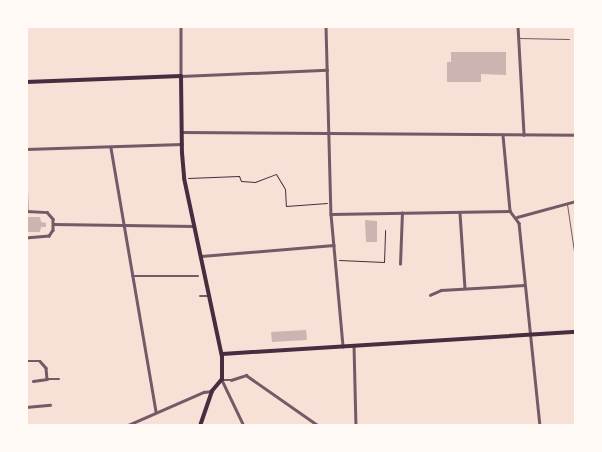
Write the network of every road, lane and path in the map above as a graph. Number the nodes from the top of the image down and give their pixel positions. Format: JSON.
{"nodes":[{"id":1,"x":181,"y":26,"type":"edge"},
{"id":2,"x":326,"y":26,"type":"edge"},
{"id":3,"x":518,"y":26,"type":"edge"},
{"id":4,"x":518,"y":38,"type":"junction"},
{"id":5,"x":569,"y":39,"type":"dead end"},
{"id":6,"x":327,"y":70,"type":"junction"},
{"id":7,"x":181,"y":76,"type":"junction"},
{"id":8,"x":26,"y":82,"type":"edge"},
{"id":9,"x":182,"y":132,"type":"junction"},
{"id":10,"x":328,"y":134,"type":"junction"},
{"id":11,"x":502,"y":135,"type":"junction"},
{"id":12,"x":524,"y":135,"type":"junction"},
{"id":13,"x":576,"y":135,"type":"edge"},
{"id":14,"x":182,"y":144,"type":"junction"},
{"id":15,"x":111,"y":148,"type":"junction"},
{"id":16,"x":26,"y":149,"type":"edge"},
{"id":17,"x":26,"y":168,"type":"edge"},
{"id":18,"x":184,"y":178,"type":"junction"},
{"id":19,"x":576,"y":201,"type":"edge"},
{"id":20,"x":330,"y":203,"type":"junction"},
{"id":21,"x":567,"y":203,"type":"junction"},
{"id":22,"x":27,"y":211,"type":"edge"},
{"id":23,"x":510,"y":211,"type":"junction"},
{"id":24,"x":402,"y":213,"type":"junction"},
{"id":25,"x":460,"y":213,"type":"junction"},
{"id":26,"x":331,"y":214,"type":"junction"},
{"id":27,"x":517,"y":218,"type":"junction"},
{"id":28,"x":53,"y":224,"type":"junction"},
{"id":29,"x":123,"y":226,"type":"junction"},
{"id":30,"x":194,"y":226,"type":"junction"},
{"id":31,"x":385,"y":230,"type":"dead end"},
{"id":32,"x":26,"y":238,"type":"edge"},
{"id":33,"x":334,"y":245,"type":"junction"},
{"id":34,"x":201,"y":256,"type":"junction"},
{"id":35,"x":576,"y":258,"type":"edge"},
{"id":36,"x":335,"y":260,"type":"junction"},
{"id":37,"x":400,"y":264,"type":"dead end"},
{"id":38,"x":132,"y":276,"type":"junction"},
{"id":39,"x":198,"y":276,"type":"dead end"},
{"id":40,"x":524,"y":284,"type":"junction"},
{"id":41,"x":465,"y":288,"type":"junction"},
{"id":42,"x":430,"y":295,"type":"dead end"},
{"id":43,"x":200,"y":296,"type":"dead end"},
{"id":44,"x":209,"y":296,"type":"junction"},
{"id":45,"x":576,"y":332,"type":"edge"},
{"id":46,"x":530,"y":334,"type":"junction"},
{"id":47,"x":354,"y":345,"type":"junction"},
{"id":48,"x":343,"y":346,"type":"junction"},
{"id":49,"x":222,"y":354,"type":"junction"},
{"id":50,"x":26,"y":361,"type":"edge"},
{"id":51,"x":47,"y":379,"type":"junction"},
{"id":52,"x":58,"y":379,"type":"dead end"},
{"id":53,"x":222,"y":380,"type":"junction"},
{"id":54,"x":33,"y":381,"type":"dead end"},
{"id":55,"x":212,"y":391,"type":"junction"},
{"id":56,"x":50,"y":405,"type":"dead end"},
{"id":57,"x":26,"y":407,"type":"edge"},
{"id":58,"x":156,"y":412,"type":"junction"},
{"id":59,"x":126,"y":426,"type":"edge"},
{"id":60,"x":200,"y":426,"type":"edge"},
{"id":61,"x":244,"y":426,"type":"edge"},
{"id":62,"x":319,"y":426,"type":"edge"},
{"id":63,"x":356,"y":426,"type":"edge"},
{"id":64,"x":540,"y":426,"type":"edge"}],
"edges":[{"from":1,"to":7,"type":"street"},
{"from":2,"to":6,"type":"street"},
{"from":3,"to":4,"type":"street"},
{"from":4,"to":5,"type":"lane"},
{"from":4,"to":12,"type":"street"},
{"from":6,"to":7,"type":"street"},
{"from":6,"to":10,"type":"street"},
{"from":7,"to":8,"type":"main road"},
{"from":7,"to":9,"type":"main road"},
{"from":9,"to":10,"type":"street"},
{"from":9,"to":14,"type":"main road"},
{"from":10,"to":11,"type":"street"},
{"from":10,"to":20,"type":"street"},
{"from":11,"to":12,"type":"street"},
{"from":11,"to":23,"type":"street"},
{"from":12,"to":13,"type":"street"},
{"from":14,"to":15,"type":"street"},
{"from":14,"to":18,"type":"main road"},
{"from":15,"to":16,"type":"street"},
{"from":15,"to":29,"type":"street"},
{"from":17,"to":22,"type":"street"},
{"from":18,"to":20,"type":"path"},
{"from":18,"to":30,"type":"main road"},
{"from":19,"to":21,"type":"street"},
{"from":20,"to":26,"type":"street"},
{"from":21,"to":27,"type":"street"},
{"from":21,"to":35,"type":"lane"},
{"from":22,"to":28,"type":"street"},
{"from":23,"to":25,"type":"street"},
{"from":23,"to":27,"type":"street"},
{"from":24,"to":25,"type":"street"},
{"from":24,"to":26,"type":"street"},
{"from":24,"to":37,"type":"street"},
{"from":25,"to":41,"type":"street"},
{"from":26,"to":33,"type":"street"},
{"from":27,"to":40,"type":"street"},
{"from":28,"to":29,"type":"street"},
{"from":28,"to":32,"type":"street"},
{"from":29,"to":30,"type":"street"},
{"from":29,"to":38,"type":"street"},
{"from":30,"to":34,"type":"main road"},
{"from":31,"to":36,"type":"path"},
{"from":33,"to":34,"type":"street"},
{"from":33,"to":36,"type":"street"},
{"from":34,"to":44,"type":"main road"},
{"from":36,"to":48,"type":"street"},
{"from":38,"to":39,"type":"street"},
{"from":38,"to":58,"type":"street"},
{"from":40,"to":41,"type":"street"},
{"from":40,"to":46,"type":"street"},
{"from":41,"to":42,"type":"street"},
{"from":43,"to":44,"type":"street"},
{"from":44,"to":49,"type":"main road"},
{"from":45,"to":46,"type":"main road"},
{"from":46,"to":47,"type":"main road"},
{"from":46,"to":64,"type":"street"},
{"from":47,"to":48,"type":"main road"},
{"from":47,"to":63,"type":"street"},
{"from":48,"to":49,"type":"main road"},
{"from":49,"to":53,"type":"main road"},
{"from":50,"to":51,"type":"street"},
{"from":51,"to":52,"type":"street"},
{"from":51,"to":54,"type":"street"},
{"from":53,"to":55,"type":"main road"},
{"from":53,"to":61,"type":"street"},
{"from":53,"to":62,"type":"street"},
{"from":55,"to":58,"type":"street"},
{"from":55,"to":60,"type":"main road"},
{"from":56,"to":57,"type":"street"},
{"from":58,"to":59,"type":"street"}]}
